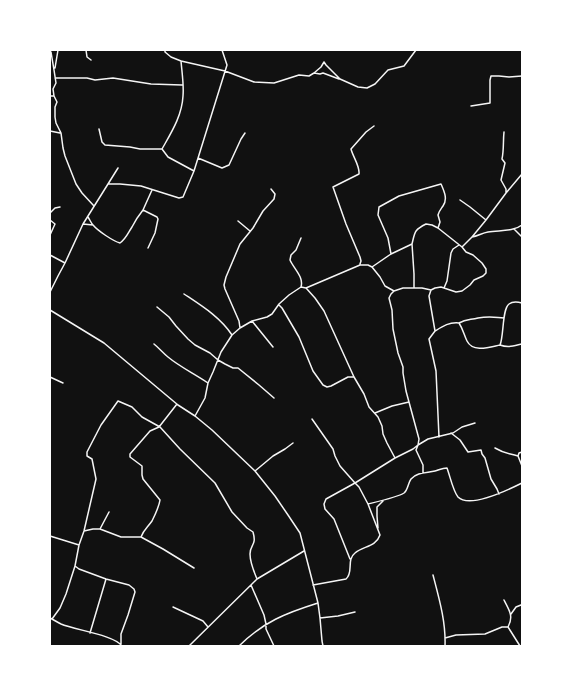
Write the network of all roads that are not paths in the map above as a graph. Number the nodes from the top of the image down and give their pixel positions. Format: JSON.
{"nodes":[{"id":1,"x":58,"y":50,"type":"edge"},
{"id":2,"x":86,"y":50,"type":"edge"},
{"id":3,"x":165,"y":50,"type":"edge"},
{"id":4,"x":222,"y":50,"type":"edge"},
{"id":5,"x":416,"y":50,"type":"edge"},
{"id":6,"x":51,"y":52,"type":"edge"},
{"id":7,"x":91,"y":60,"type":"dead end"},
{"id":8,"x":181,"y":61,"type":"junction"},
{"id":9,"x":54,"y":70,"type":"junction"},
{"id":10,"x":225,"y":71,"type":"junction"},
{"id":11,"x":314,"y":73,"type":"junction"},
{"id":12,"x":522,"y":76,"type":"edge"},
{"id":13,"x":55,"y":78,"type":"junction"},
{"id":14,"x":340,"y":79,"type":"junction"},
{"id":15,"x":183,"y":85,"type":"junction"},
{"id":16,"x":50,"y":96,"type":"edge"},
{"id":17,"x":54,"y":96,"type":"junction"},
{"id":18,"x":471,"y":106,"type":"dead end"},
{"id":19,"x":374,"y":126,"type":"dead end"},
{"id":20,"x":99,"y":129,"type":"dead end"},
{"id":21,"x":50,"y":131,"type":"edge"},
{"id":22,"x":504,"y":132,"type":"dead end"},
{"id":23,"x":61,"y":133,"type":"junction"},
{"id":24,"x":245,"y":133,"type":"dead end"},
{"id":25,"x":162,"y":149,"type":"junction"},
{"id":26,"x":198,"y":158,"type":"junction"},
{"id":27,"x":118,"y":168,"type":"dead end"},
{"id":28,"x":194,"y":171,"type":"junction"},
{"id":29,"x":522,"y":174,"type":"edge"},
{"id":30,"x":108,"y":184,"type":"junction"},
{"id":31,"x":271,"y":189,"type":"dead end"},
{"id":32,"x":152,"y":190,"type":"junction"},
{"id":33,"x":506,"y":193,"type":"junction"},
{"id":34,"x":460,"y":200,"type":"dead end"},
{"id":35,"x":94,"y":206,"type":"junction"},
{"id":36,"x":60,"y":207,"type":"dead end"},
{"id":37,"x":143,"y":210,"type":"junction"},
{"id":38,"x":50,"y":213,"type":"edge"},
{"id":39,"x":88,"y":217,"type":"junction"},
{"id":40,"x":50,"y":220,"type":"edge"},
{"id":41,"x":486,"y":220,"type":"junction"},
{"id":42,"x":238,"y":221,"type":"dead end"},
{"id":43,"x":83,"y":224,"type":"junction"},
{"id":44,"x":93,"y":225,"type":"junction"},
{"id":45,"x":522,"y":225,"type":"edge"},
{"id":46,"x":438,"y":228,"type":"junction"},
{"id":47,"x":514,"y":229,"type":"junction"},
{"id":48,"x":250,"y":231,"type":"junction"},
{"id":49,"x":50,"y":235,"type":"edge"},
{"id":50,"x":472,"y":237,"type":"junction"},
{"id":51,"x":522,"y":237,"type":"edge"},
{"id":52,"x":300,"y":238,"type":"dead end"},
{"id":53,"x":412,"y":244,"type":"junction"},
{"id":54,"x":459,"y":245,"type":"junction"},
{"id":55,"x":462,"y":247,"type":"junction"},
{"id":56,"x":148,"y":248,"type":"dead end"},
{"id":57,"x":391,"y":254,"type":"junction"},
{"id":58,"x":50,"y":255,"type":"edge"},
{"id":59,"x":65,"y":263,"type":"junction"},
{"id":60,"x":360,"y":265,"type":"junction"},
{"id":61,"x":372,"y":267,"type":"junction"},
{"id":62,"x":301,"y":287,"type":"junction"},
{"id":63,"x":306,"y":288,"type":"junction"},
{"id":64,"x":414,"y":288,"type":"junction"},
{"id":65,"x":444,"y":288,"type":"junction"},
{"id":66,"x":431,"y":290,"type":"junction"},
{"id":67,"x":50,"y":292,"type":"edge"},
{"id":68,"x":394,"y":292,"type":"junction"},
{"id":69,"x":184,"y":294,"type":"dead end"},
{"id":70,"x":522,"y":303,"type":"edge"},
{"id":71,"x":279,"y":304,"type":"junction"},
{"id":72,"x":157,"y":307,"type":"dead end"},
{"id":73,"x":50,"y":310,"type":"edge"},
{"id":74,"x":505,"y":318,"type":"junction"},
{"id":75,"x":252,"y":321,"type":"junction"},
{"id":76,"x":459,"y":323,"type":"junction"},
{"id":77,"x":240,"y":328,"type":"junction"},
{"id":78,"x":435,"y":331,"type":"junction"},
{"id":79,"x":232,"y":336,"type":"junction"},
{"id":80,"x":154,"y":344,"type":"dead end"},
{"id":81,"x":522,"y":344,"type":"edge"},
{"id":82,"x":500,"y":345,"type":"junction"},
{"id":83,"x":273,"y":347,"type":"dead end"},
{"id":84,"x":218,"y":360,"type":"junction"},
{"id":85,"x":50,"y":377,"type":"edge"},
{"id":86,"x":354,"y":377,"type":"junction"},
{"id":87,"x":63,"y":383,"type":"dead end"},
{"id":88,"x":208,"y":383,"type":"junction"},
{"id":89,"x":274,"y":398,"type":"dead end"},
{"id":90,"x":409,"y":402,"type":"junction"},
{"id":91,"x":177,"y":404,"type":"junction"},
{"id":92,"x":375,"y":413,"type":"junction"},
{"id":93,"x":195,"y":416,"type":"junction"},
{"id":94,"x":312,"y":419,"type":"dead end"},
{"id":95,"x":475,"y":423,"type":"dead end"},
{"id":96,"x":159,"y":427,"type":"junction"},
{"id":97,"x":451,"y":433,"type":"junction"},
{"id":98,"x":439,"y":437,"type":"junction"},
{"id":99,"x":293,"y":443,"type":"dead end"},
{"id":100,"x":418,"y":445,"type":"junction"},
{"id":101,"x":495,"y":448,"type":"dead end"},
{"id":102,"x":522,"y":452,"type":"edge"},
{"id":103,"x":518,"y":456,"type":"junction"},
{"id":104,"x":395,"y":458,"type":"junction"},
{"id":105,"x":522,"y":466,"type":"edge"},
{"id":106,"x":255,"y":471,"type":"junction"},
{"id":107,"x":424,"y":473,"type":"junction"},
{"id":108,"x":355,"y":483,"type":"junction"},
{"id":109,"x":522,"y":483,"type":"edge"},
{"id":110,"x":499,"y":494,"type":"junction"},
{"id":111,"x":384,"y":500,"type":"junction"},
{"id":112,"x":368,"y":504,"type":"junction"},
{"id":113,"x":109,"y":512,"type":"dead end"},
{"id":114,"x":100,"y":529,"type":"junction"},
{"id":115,"x":378,"y":530,"type":"junction"},
{"id":116,"x":84,"y":531,"type":"junction"},
{"id":117,"x":50,"y":536,"type":"edge"},
{"id":118,"x":141,"y":537,"type":"junction"},
{"id":119,"x":79,"y":545,"type":"junction"},
{"id":120,"x":304,"y":550,"type":"junction"},
{"id":121,"x":350,"y":560,"type":"junction"},
{"id":122,"x":75,"y":566,"type":"junction"},
{"id":123,"x":194,"y":568,"type":"dead end"},
{"id":124,"x":433,"y":575,"type":"dead end"},
{"id":125,"x":106,"y":579,"type":"junction"},
{"id":126,"x":258,"y":579,"type":"junction"},
{"id":127,"x":250,"y":585,"type":"junction"},
{"id":128,"x":313,"y":585,"type":"junction"},
{"id":129,"x":504,"y":600,"type":"dead end"},
{"id":130,"x":318,"y":603,"type":"junction"},
{"id":131,"x":521,"y":605,"type":"dead end"},
{"id":132,"x":173,"y":607,"type":"dead end"},
{"id":133,"x":355,"y":612,"type":"dead end"},
{"id":134,"x":511,"y":614,"type":"junction"},
{"id":135,"x":51,"y":618,"type":"edge"},
{"id":136,"x":320,"y":618,"type":"junction"},
{"id":137,"x":266,"y":624,"type":"junction"},
{"id":138,"x":208,"y":627,"type":"junction"},
{"id":139,"x":508,"y":627,"type":"junction"},
{"id":140,"x":90,"y":633,"type":"junction"},
{"id":141,"x":445,"y":638,"type":"junction"},
{"id":142,"x":122,"y":645,"type":"edge"},
{"id":143,"x":190,"y":646,"type":"edge"},
{"id":144,"x":239,"y":646,"type":"edge"},
{"id":145,"x":274,"y":646,"type":"edge"},
{"id":146,"x":323,"y":646,"type":"edge"},
{"id":147,"x":445,"y":646,"type":"edge"},
{"id":148,"x":520,"y":646,"type":"edge"}],
"edges":[{"from":1,"to":9,"type":"street"},
{"from":2,"to":7,"type":"street"},
{"from":3,"to":8,"type":"street"},
{"from":4,"to":10,"type":"street"},
{"from":5,"to":14,"type":"street"},
{"from":6,"to":9,"type":"street"},
{"from":8,"to":10,"type":"street"},
{"from":8,"to":15,"type":"street"},
{"from":9,"to":13,"type":"street"},
{"from":10,"to":11,"type":"street"},
{"from":10,"to":26,"type":"street"},
{"from":11,"to":14,"type":"street"},
{"from":11,"to":14,"type":"street"},
{"from":12,"to":18,"type":"street"},
{"from":13,"to":15,"type":"street"},
{"from":13,"to":17,"type":"street"},
{"from":15,"to":25,"type":"street"},
{"from":16,"to":17,"type":"street"},
{"from":17,"to":23,"type":"street"},
{"from":19,"to":60,"type":"street"},
{"from":20,"to":25,"type":"street"},
{"from":21,"to":23,"type":"street"},
{"from":22,"to":33,"type":"street"},
{"from":23,"to":35,"type":"street"},
{"from":24,"to":26,"type":"street"},
{"from":25,"to":28,"type":"street"},
{"from":26,"to":28,"type":"street"},
{"from":27,"to":30,"type":"street"},
{"from":28,"to":32,"type":"street"},
{"from":29,"to":33,"type":"street"},
{"from":30,"to":32,"type":"street"},
{"from":30,"to":35,"type":"street"},
{"from":31,"to":48,"type":"street"},
{"from":32,"to":37,"type":"street"},
{"from":33,"to":41,"type":"street"},
{"from":34,"to":41,"type":"street"},
{"from":35,"to":39,"type":"street"},
{"from":36,"to":38,"type":"street"},
{"from":37,"to":44,"type":"street"},
{"from":37,"to":56,"type":"street"},
{"from":39,"to":43,"type":"street"},
{"from":39,"to":44,"type":"street"},
{"from":40,"to":49,"type":"street"},
{"from":41,"to":50,"type":"street"},
{"from":42,"to":48,"type":"street"},
{"from":43,"to":44,"type":"street"},
{"from":43,"to":59,"type":"street"},
{"from":45,"to":47,"type":"street"},
{"from":46,"to":53,"type":"street"},
{"from":46,"to":54,"type":"street"},
{"from":46,"to":57,"type":"street"},
{"from":47,"to":50,"type":"street"},
{"from":47,"to":51,"type":"street"},
{"from":48,"to":77,"type":"street"},
{"from":50,"to":55,"type":"street"},
{"from":52,"to":62,"type":"street"},
{"from":53,"to":57,"type":"street"},
{"from":53,"to":64,"type":"street"},
{"from":54,"to":55,"type":"street"},
{"from":54,"to":65,"type":"street"},
{"from":55,"to":65,"type":"street"},
{"from":57,"to":61,"type":"street"},
{"from":58,"to":59,"type":"street"},
{"from":59,"to":67,"type":"street"},
{"from":60,"to":61,"type":"street"},
{"from":60,"to":63,"type":"street"},
{"from":61,"to":68,"type":"street"},
{"from":62,"to":63,"type":"street"},
{"from":62,"to":71,"type":"street"},
{"from":63,"to":86,"type":"street"},
{"from":64,"to":66,"type":"street"},
{"from":64,"to":68,"type":"street"},
{"from":65,"to":66,"type":"street"},
{"from":66,"to":78,"type":"street"},
{"from":68,"to":90,"type":"street"},
{"from":69,"to":79,"type":"street"},
{"from":70,"to":74,"type":"street"},
{"from":71,"to":75,"type":"street"},
{"from":71,"to":86,"type":"street"},
{"from":72,"to":84,"type":"street"},
{"from":73,"to":91,"type":"street"},
{"from":74,"to":76,"type":"street"},
{"from":74,"to":82,"type":"street"},
{"from":75,"to":77,"type":"street"},
{"from":75,"to":83,"type":"street"},
{"from":76,"to":78,"type":"street"},
{"from":76,"to":82,"type":"street"},
{"from":77,"to":79,"type":"street"},
{"from":78,"to":98,"type":"street"},
{"from":79,"to":84,"type":"street"},
{"from":80,"to":88,"type":"street"},
{"from":81,"to":82,"type":"street"},
{"from":84,"to":88,"type":"street"},
{"from":84,"to":89,"type":"street"},
{"from":85,"to":87,"type":"street"},
{"from":86,"to":92,"type":"street"},
{"from":88,"to":93,"type":"street"},
{"from":90,"to":92,"type":"street"},
{"from":90,"to":100,"type":"street"},
{"from":91,"to":93,"type":"street"},
{"from":91,"to":96,"type":"street"},
{"from":92,"to":104,"type":"street"},
{"from":93,"to":106,"type":"street"},
{"from":94,"to":108,"type":"street"},
{"from":95,"to":97,"type":"street"},
{"from":96,"to":116,"type":"street"},
{"from":96,"to":118,"type":"street"},
{"from":96,"to":126,"type":"street"},
{"from":97,"to":98,"type":"street"},
{"from":97,"to":110,"type":"street"},
{"from":98,"to":100,"type":"street"},
{"from":99,"to":106,"type":"street"},
{"from":100,"to":104,"type":"street"},
{"from":100,"to":107,"type":"street"},
{"from":101,"to":103,"type":"street"},
{"from":102,"to":103,"type":"street"},
{"from":103,"to":105,"type":"street"},
{"from":104,"to":108,"type":"street"},
{"from":106,"to":120,"type":"street"},
{"from":107,"to":110,"type":"street"},
{"from":107,"to":111,"type":"street"},
{"from":108,"to":112,"type":"street"},
{"from":108,"to":121,"type":"street"},
{"from":109,"to":110,"type":"street"},
{"from":111,"to":112,"type":"street"},
{"from":111,"to":115,"type":"street"},
{"from":112,"to":115,"type":"street"},
{"from":113,"to":114,"type":"street"},
{"from":114,"to":116,"type":"street"},
{"from":114,"to":118,"type":"street"},
{"from":115,"to":121,"type":"street"},
{"from":116,"to":119,"type":"street"},
{"from":117,"to":119,"type":"street"},
{"from":118,"to":123,"type":"street"},
{"from":119,"to":122,"type":"street"},
{"from":120,"to":126,"type":"street"},
{"from":120,"to":128,"type":"street"},
{"from":121,"to":128,"type":"street"},
{"from":122,"to":125,"type":"street"},
{"from":122,"to":135,"type":"street"},
{"from":124,"to":141,"type":"street"},
{"from":125,"to":140,"type":"street"},
{"from":125,"to":142,"type":"street"},
{"from":126,"to":127,"type":"street"},
{"from":127,"to":137,"type":"street"},
{"from":127,"to":138,"type":"street"},
{"from":128,"to":130,"type":"street"},
{"from":129,"to":134,"type":"street"},
{"from":130,"to":136,"type":"street"},
{"from":130,"to":137,"type":"street"},
{"from":131,"to":134,"type":"street"},
{"from":132,"to":138,"type":"street"},
{"from":133,"to":136,"type":"street"},
{"from":134,"to":139,"type":"street"},
{"from":135,"to":140,"type":"street"},
{"from":136,"to":146,"type":"street"},
{"from":137,"to":144,"type":"street"},
{"from":137,"to":145,"type":"street"},
{"from":138,"to":143,"type":"street"},
{"from":139,"to":141,"type":"street"},
{"from":139,"to":148,"type":"street"},
{"from":140,"to":142,"type":"street"},
{"from":141,"to":147,"type":"street"}]}
